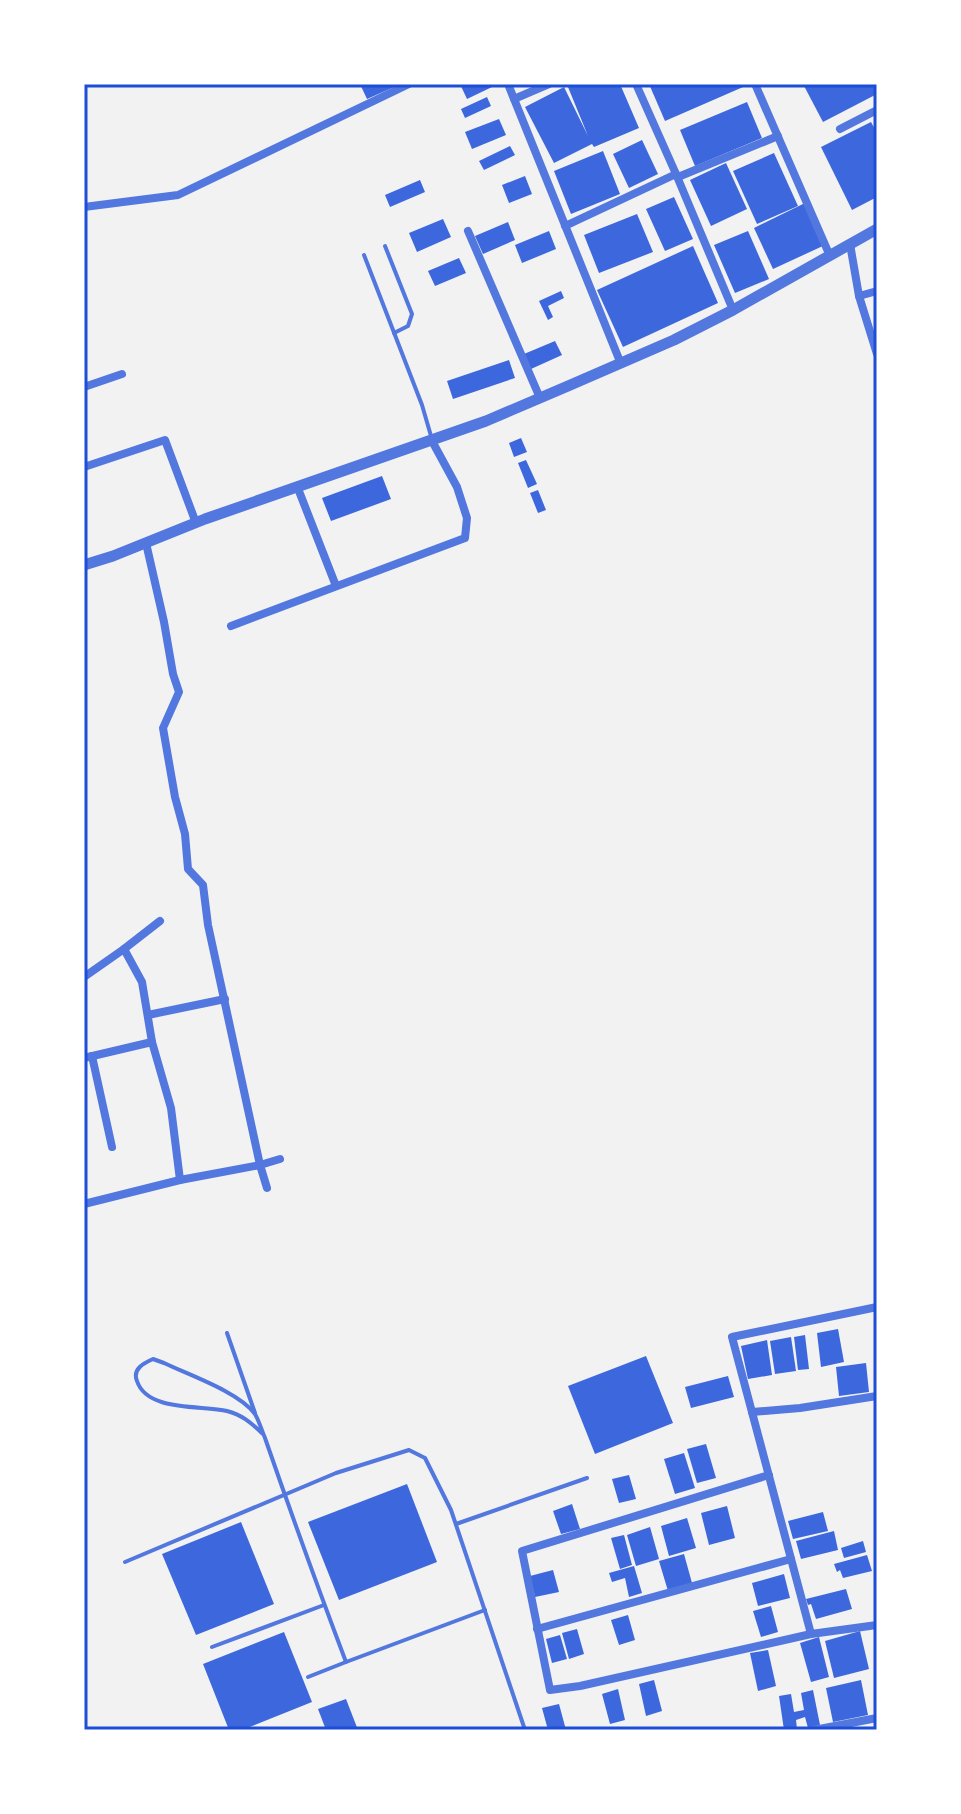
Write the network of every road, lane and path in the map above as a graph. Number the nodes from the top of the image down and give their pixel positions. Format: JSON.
{"nodes":[{"id":1,"x":409,"y":84,"type":"edge"},
{"id":2,"x":508,"y":84,"type":"edge"},
{"id":3,"x":549,"y":84,"type":"edge"},
{"id":4,"x":636,"y":84,"type":"edge"},
{"id":5,"x":755,"y":84,"type":"edge"},
{"id":6,"x":514,"y":99,"type":"junction"},
{"id":7,"x":877,"y":110,"type":"edge"},
{"id":8,"x":840,"y":129,"type":"dead end"},
{"id":9,"x":778,"y":136,"type":"junction"},
{"id":10,"x":677,"y":175,"type":"junction"},
{"id":11,"x":84,"y":207,"type":"edge"},
{"id":12,"x":565,"y":226,"type":"junction"},
{"id":13,"x":877,"y":229,"type":"edge"},
{"id":14,"x":468,"y":231,"type":"dead end"},
{"id":15,"x":850,"y":244,"type":"junction"},
{"id":16,"x":385,"y":246,"type":"dead end"},
{"id":17,"x":364,"y":255,"type":"dead end"},
{"id":18,"x":830,"y":256,"type":"junction"},
{"id":19,"x":877,"y":291,"type":"edge"},
{"id":20,"x":859,"y":296,"type":"junction"},
{"id":21,"x":733,"y":310,"type":"junction"},
{"id":22,"x":394,"y":333,"type":"junction"},
{"id":23,"x":877,"y":354,"type":"edge"},
{"id":24,"x":621,"y":364,"type":"junction"},
{"id":25,"x":122,"y":374,"type":"dead end"},
{"id":26,"x":84,"y":387,"type":"edge"},
{"id":27,"x":540,"y":398,"type":"junction"},
{"id":28,"x":432,"y":441,"type":"junction"},
{"id":29,"x":84,"y":467,"type":"edge"},
{"id":30,"x":297,"y":486,"type":"junction"},
{"id":31,"x":196,"y":523,"type":"junction"},
{"id":32,"x":146,"y":543,"type":"junction"},
{"id":33,"x":84,"y":565,"type":"edge"},
{"id":34,"x":336,"y":586,"type":"junction"},
{"id":35,"x":231,"y":626,"type":"dead end"},
{"id":36,"x":160,"y":921,"type":"dead end"},
{"id":37,"x":124,"y":949,"type":"junction"},
{"id":38,"x":84,"y":977,"type":"edge"},
{"id":39,"x":225,"y":999,"type":"junction"},
{"id":40,"x":148,"y":1015,"type":"junction"},
{"id":41,"x":152,"y":1042,"type":"junction"},
{"id":42,"x":88,"y":1057,"type":"edge"},
{"id":43,"x":112,"y":1147,"type":"dead end"},
{"id":44,"x":280,"y":1159,"type":"dead end"},
{"id":45,"x":260,"y":1165,"type":"junction"},
{"id":46,"x":180,"y":1180,"type":"junction"},
{"id":47,"x":267,"y":1188,"type":"dead end"},
{"id":48,"x":84,"y":1204,"type":"edge"},
{"id":49,"x":877,"y":1307,"type":"edge"},
{"id":50,"x":227,"y":1333,"type":"dead end"},
{"id":51,"x":877,"y":1396,"type":"edge"},
{"id":52,"x":752,"y":1412,"type":"junction"},
{"id":53,"x":256,"y":1416,"type":"junction"},
{"id":54,"x":263,"y":1434,"type":"junction"},
{"id":55,"x":769,"y":1475,"type":"junction"},
{"id":56,"x":587,"y":1478,"type":"dead end"},
{"id":57,"x":285,"y":1494,"type":"junction"},
{"id":58,"x":456,"y":1524,"type":"junction"},
{"id":59,"x":791,"y":1559,"type":"junction"},
{"id":60,"x":125,"y":1562,"type":"dead end"},
{"id":61,"x":324,"y":1605,"type":"junction"},
{"id":62,"x":485,"y":1610,"type":"junction"},
{"id":63,"x":877,"y":1625,"type":"edge"},
{"id":64,"x":537,"y":1629,"type":"junction"},
{"id":65,"x":811,"y":1634,"type":"junction"},
{"id":66,"x":212,"y":1647,"type":"dead end"},
{"id":67,"x":346,"y":1662,"type":"junction"},
{"id":68,"x":308,"y":1677,"type":"dead end"},
{"id":69,"x":877,"y":1718,"type":"edge"},
{"id":70,"x":525,"y":1730,"type":"edge"},
{"id":71,"x":814,"y":1730,"type":"edge"}],
"edges":[{"from":1,"to":11,"type":"street"},
{"from":2,"to":6,"type":"street"},
{"from":3,"to":6,"type":"street"},
{"from":4,"to":10,"type":"street"},
{"from":5,"to":9,"type":"street"},
{"from":6,"to":12,"type":"street"},
{"from":7,"to":8,"type":"street"},
{"from":9,"to":10,"type":"street"},
{"from":9,"to":18,"type":"street"},
{"from":10,"to":12,"type":"street"},
{"from":10,"to":21,"type":"street"},
{"from":12,"to":24,"type":"street"},
{"from":13,"to":15,"type":"street"},
{"from":14,"to":27,"type":"street"},
{"from":15,"to":18,"type":"street"},
{"from":15,"to":20,"type":"street"},
{"from":16,"to":22,"type":"lane"},
{"from":17,"to":22,"type":"lane"},
{"from":18,"to":21,"type":"street"},
{"from":19,"to":20,"type":"street"},
{"from":20,"to":23,"type":"street"},
{"from":21,"to":24,"type":"street"},
{"from":22,"to":28,"type":"lane"},
{"from":24,"to":27,"type":"street"},
{"from":25,"to":26,"type":"street"},
{"from":27,"to":28,"type":"street"},
{"from":28,"to":30,"type":"street"},
{"from":28,"to":34,"type":"street"},
{"from":29,"to":31,"type":"street"},
{"from":30,"to":31,"type":"street"},
{"from":30,"to":34,"type":"street"},
{"from":31,"to":32,"type":"street"},
{"from":32,"to":33,"type":"street"},
{"from":32,"to":39,"type":"street"},
{"from":34,"to":35,"type":"street"},
{"from":36,"to":37,"type":"street"},
{"from":37,"to":38,"type":"street"},
{"from":37,"to":40,"type":"street"},
{"from":39,"to":40,"type":"street"},
{"from":39,"to":45,"type":"street"},
{"from":40,"to":41,"type":"street"},
{"from":41,"to":42,"type":"street"},
{"from":41,"to":46,"type":"street"},
{"from":42,"to":43,"type":"street"},
{"from":44,"to":45,"type":"street"},
{"from":45,"to":46,"type":"street"},
{"from":45,"to":47,"type":"street"},
{"from":46,"to":48,"type":"street"},
{"from":49,"to":52,"type":"street"},
{"from":50,"to":53,"type":"lane"},
{"from":51,"to":52,"type":"street"},
{"from":52,"to":55,"type":"street"},
{"from":53,"to":54,"type":"lane"},
{"from":53,"to":54,"type":"lane"},
{"from":54,"to":57,"type":"lane"},
{"from":55,"to":59,"type":"street"},
{"from":55,"to":64,"type":"street"},
{"from":56,"to":58,"type":"lane"},
{"from":57,"to":58,"type":"lane"},
{"from":57,"to":60,"type":"lane"},
{"from":57,"to":61,"type":"lane"},
{"from":58,"to":62,"type":"lane"},
{"from":59,"to":64,"type":"street"},
{"from":59,"to":65,"type":"street"},
{"from":61,"to":66,"type":"lane"},
{"from":61,"to":67,"type":"lane"},
{"from":62,"to":67,"type":"lane"},
{"from":62,"to":70,"type":"lane"},
{"from":63,"to":65,"type":"street"},
{"from":64,"to":65,"type":"street"},
{"from":67,"to":68,"type":"lane"},
{"from":69,"to":71,"type":"street"}]}
